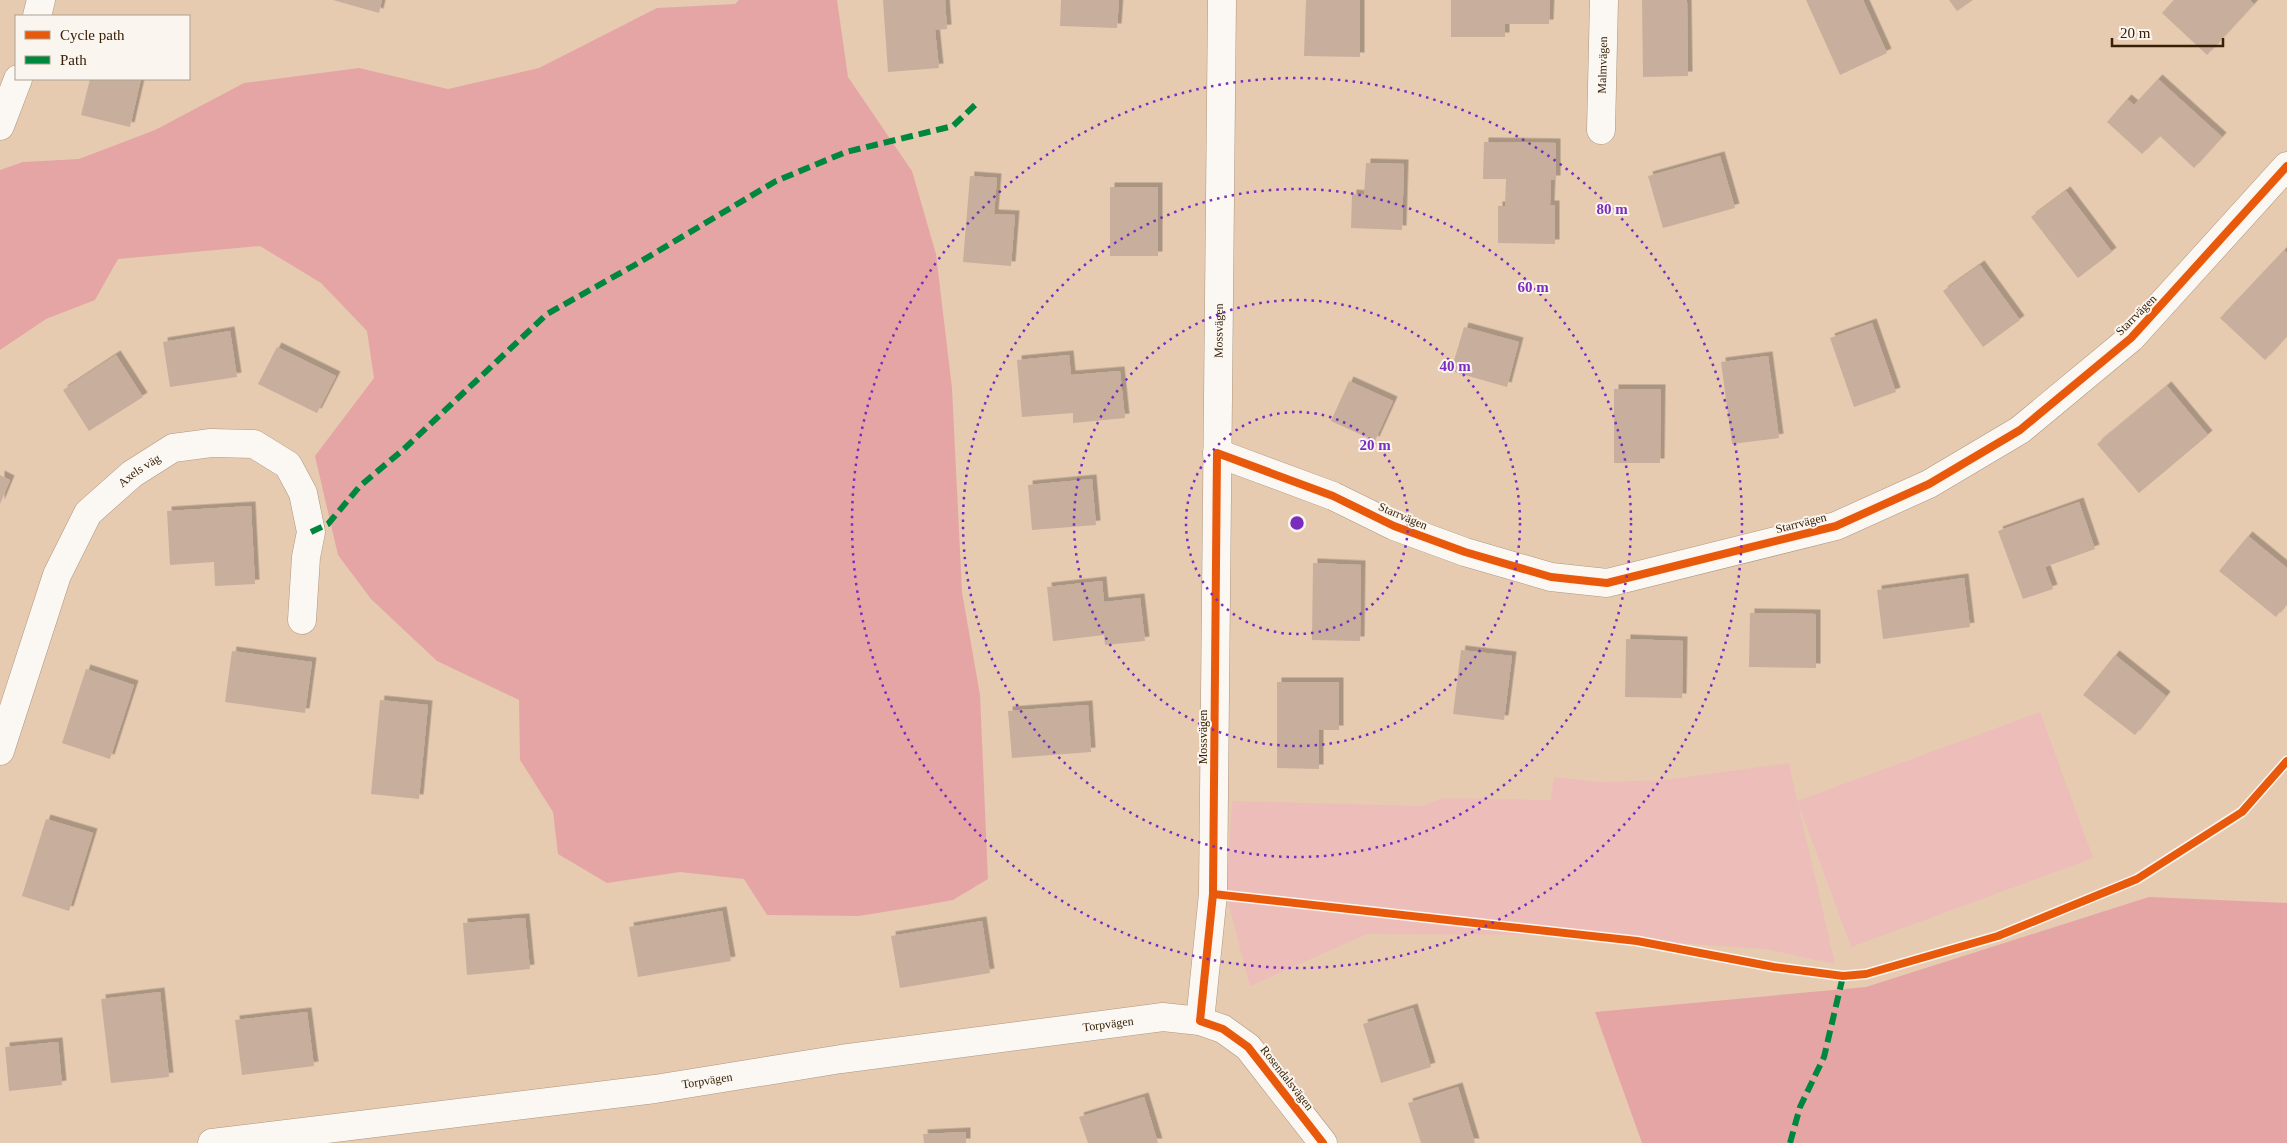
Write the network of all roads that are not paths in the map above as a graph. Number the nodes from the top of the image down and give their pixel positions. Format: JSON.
{"nodes":[{"id":1,"x":42,"y":0,"type":"edge"},
{"id":2,"x":1222,"y":0,"type":"edge"},
{"id":3,"x":1604,"y":0,"type":"edge"},
{"id":4,"x":37,"y":15,"type":"edge"},
{"id":5,"x":18,"y":80,"type":"edge"},
{"id":6,"x":0,"y":126,"type":"edge"},
{"id":7,"x":1601,"y":130,"type":"dead end"},
{"id":8,"x":2287,"y":166,"type":"edge"},
{"id":9,"x":1217,"y":453,"type":"junction"},
{"id":10,"x":302,"y":620,"type":"dead end"},
{"id":11,"x":0,"y":751,"type":"edge"},
{"id":12,"x":1200,"y":1021,"type":"junction"},
{"id":13,"x":212,"y":1143,"type":"edge"},
{"id":14,"x":1324,"y":1143,"type":"edge"}],
"edges":[{"from":1,"to":4,"type":"street"},
{"from":2,"to":9,"type":"street","name":"Mossvägen"},
{"from":3,"to":7,"type":"street","name":"Malmvägen"},
{"from":5,"to":6,"type":"street"},
{"from":8,"to":9,"type":"street","name":"Starrvägen"},
{"from":9,"to":12,"type":"street","name":"Mossvägen"},
{"from":10,"to":11,"type":"street","name":"Axels väg"},
{"from":12,"to":13,"type":"street","name":"Torpvägen"},
{"from":12,"to":14,"type":"street","name":"Rosendalsvägen"}]}
